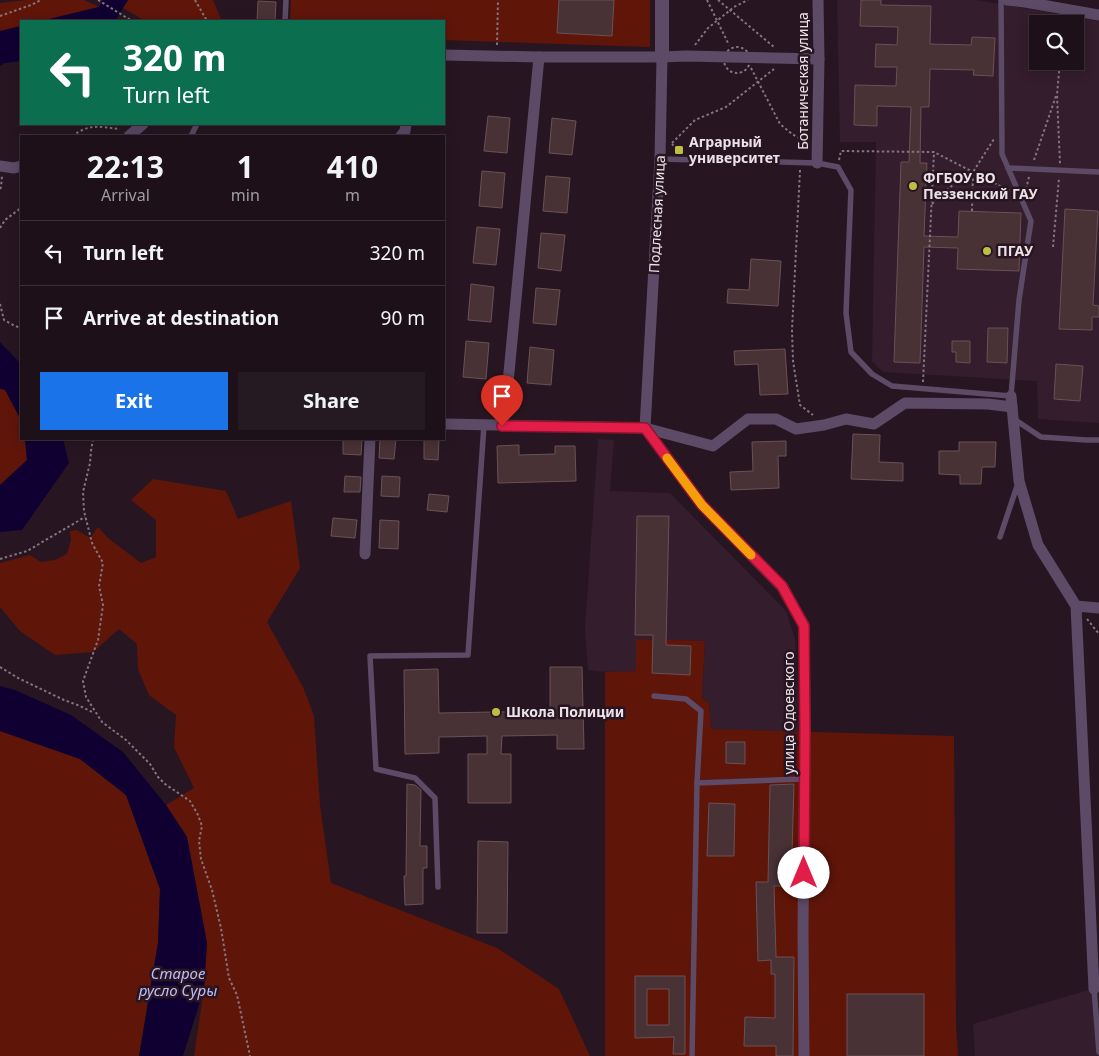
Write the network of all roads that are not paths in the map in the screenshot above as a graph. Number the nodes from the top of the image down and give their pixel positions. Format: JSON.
{"nodes":[{"id":1,"x":286,"y":0,"type":"edge"},
{"id":2,"x":662,"y":0,"type":"edge"},
{"id":3,"x":818,"y":0,"type":"edge"},
{"id":4,"x":1001,"y":0,"type":"edge"},
{"id":5,"x":1007,"y":0,"type":"edge"},
{"id":6,"x":1027,"y":1,"type":"edge"},
{"id":7,"x":1099,"y":15,"type":"edge"},
{"id":8,"x":285,"y":20,"type":"edge"},
{"id":9,"x":445,"y":54,"type":"edge"},
{"id":10,"x":539,"y":57,"type":"junction"},
{"id":11,"x":662,"y":57,"type":"junction"},
{"id":12,"x":819,"y":59,"type":"junction"},
{"id":13,"x":660,"y":159,"type":"junction"},
{"id":14,"x":817,"y":162,"type":"junction"},
{"id":15,"x":0,"y":166,"type":"edge"},
{"id":16,"x":20,"y":166,"type":"edge"},
{"id":17,"x":1008,"y":168,"type":"junction"},
{"id":18,"x":1099,"y":172,"type":"edge"},
{"id":19,"x":508,"y":383,"type":"dead end"},
{"id":20,"x":1012,"y":402,"type":"junction"},
{"id":21,"x":1013,"y":419,"type":"junction"},
{"id":22,"x":445,"y":424,"type":"edge"},
{"id":23,"x":484,"y":425,"type":"junction"},
{"id":24,"x":645,"y":428,"type":"junction"},
{"id":25,"x":370,"y":440,"type":"edge"},
{"id":26,"x":1099,"y":440,"type":"edge"},
{"id":27,"x":1019,"y":481,"type":"junction"},
{"id":28,"x":1000,"y":537,"type":"dead end"},
{"id":29,"x":365,"y":554,"type":"dead end"},
{"id":30,"x":1076,"y":606,"type":"junction"},
{"id":31,"x":1099,"y":608,"type":"edge"},
{"id":32,"x":654,"y":696,"type":"dead end"},
{"id":33,"x":804,"y":779,"type":"junction"},
{"id":34,"x":697,"y":783,"type":"junction"},
{"id":35,"x":438,"y":887,"type":"dead end"},
{"id":36,"x":1094,"y":989,"type":"joint"},
{"id":37,"x":1099,"y":1052,"type":"edge"},
{"id":38,"x":692,"y":1056,"type":"edge"},
{"id":39,"x":804,"y":1056,"type":"edge"}],
"edges":[{"from":1,"to":8,"type":"lane"},
{"from":2,"to":11,"type":"street","name":"Подлесная улица"},
{"from":3,"to":12,"type":"street","name":"Ботаническая улица"},
{"from":4,"to":17,"type":"lane"},
{"from":5,"to":6,"type":"street"},
{"from":6,"to":7,"type":"street"},
{"from":9,"to":10,"type":"street"},
{"from":10,"to":11,"type":"street"},
{"from":10,"to":19,"type":"street"},
{"from":11,"to":12,"type":"street"},
{"from":11,"to":13,"type":"street","name":"Подлесная улица"},
{"from":12,"to":14,"type":"street","name":"Ботаническая улица"},
{"from":13,"to":14,"type":"lane"},
{"from":13,"to":24,"type":"street","name":"Подлесная улица"},
{"from":14,"to":20,"type":"lane"},
{"from":15,"to":16,"type":"street"},
{"from":17,"to":18,"type":"lane"},
{"from":17,"to":20,"type":"lane"},
{"from":20,"to":21,"type":"street"},
{"from":20,"to":24,"type":"street"},
{"from":21,"to":26,"type":"lane"},
{"from":21,"to":27,"type":"street"},
{"from":22,"to":23,"type":"street"},
{"from":23,"to":24,"type":"street"},
{"from":23,"to":35,"type":"lane"},
{"from":24,"to":33,"type":"street","name":"улица Одоевского"},
{"from":25,"to":29,"type":"street"},
{"from":27,"to":28,"type":"lane"},
{"from":27,"to":30,"type":"street"},
{"from":30,"to":31,"type":"street"},
{"from":30,"to":36,"type":"street"},
{"from":32,"to":34,"type":"lane"},
{"from":33,"to":34,"type":"lane"},
{"from":33,"to":39,"type":"street","name":"улица Одоевского"},
{"from":34,"to":38,"type":"lane"},
{"from":36,"to":37,"type":"lane"}]}
